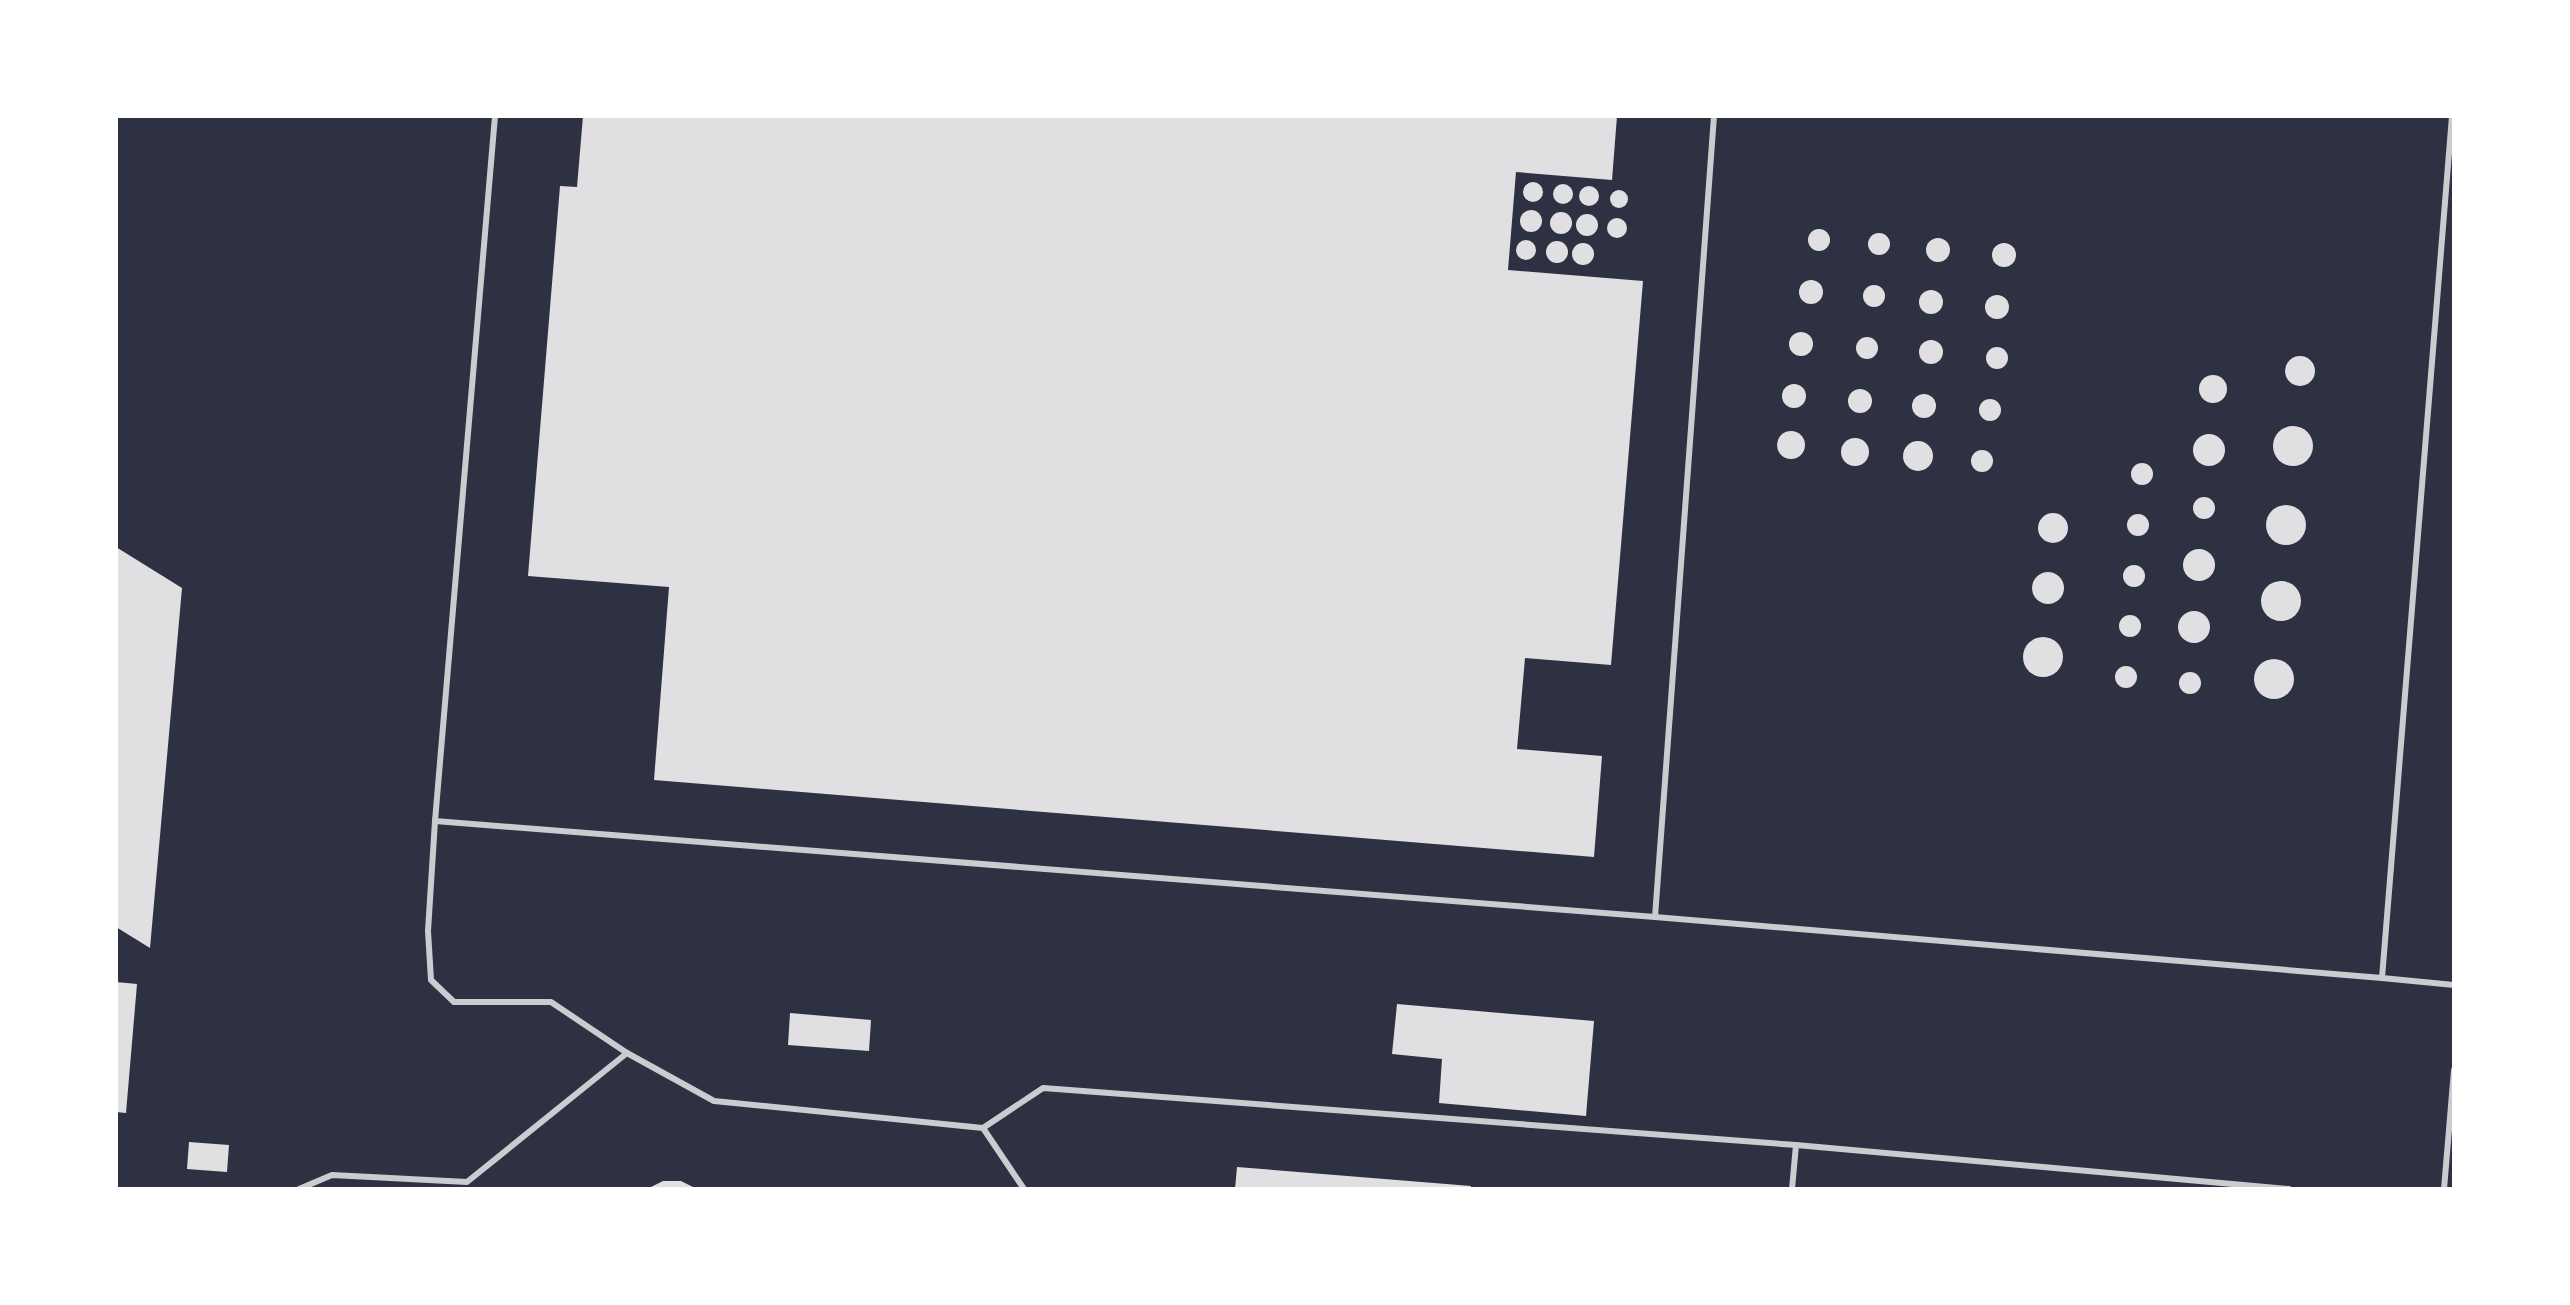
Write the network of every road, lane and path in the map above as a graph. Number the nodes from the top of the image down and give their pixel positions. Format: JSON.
{"nodes":[{"id":1,"x":495,"y":116,"type":"edge"},
{"id":2,"x":1714,"y":116,"type":"edge"},
{"id":3,"x":2452,"y":116,"type":"edge"},
{"id":4,"x":435,"y":821,"type":"junction"},
{"id":5,"x":1655,"y":917,"type":"junction"},
{"id":6,"x":2382,"y":978,"type":"junction"},
{"id":7,"x":2454,"y":985,"type":"edge"},
{"id":8,"x":627,"y":1053,"type":"junction"},
{"id":9,"x":2454,"y":1070,"type":"edge"},
{"id":10,"x":983,"y":1128,"type":"junction"},
{"id":11,"x":1796,"y":1145,"type":"junction"},
{"id":12,"x":299,"y":1189,"type":"edge"},
{"id":13,"x":1024,"y":1189,"type":"edge"},
{"id":14,"x":1792,"y":1189,"type":"edge"},
{"id":15,"x":2289,"y":1189,"type":"edge"},
{"id":16,"x":2444,"y":1189,"type":"edge"}],
"edges":[{"from":1,"to":4,"type":"lane"},
{"from":2,"to":5,"type":"lane"},
{"from":3,"to":6,"type":"lane"},
{"from":4,"to":5,"type":"lane"},
{"from":4,"to":8,"type":"lane"},
{"from":5,"to":6,"type":"lane"},
{"from":6,"to":7,"type":"lane"},
{"from":8,"to":10,"type":"lane"},
{"from":8,"to":12,"type":"lane"},
{"from":9,"to":16,"type":"lane"},
{"from":10,"to":11,"type":"lane"},
{"from":10,"to":13,"type":"lane"},
{"from":11,"to":14,"type":"lane"},
{"from":11,"to":15,"type":"lane"}]}
